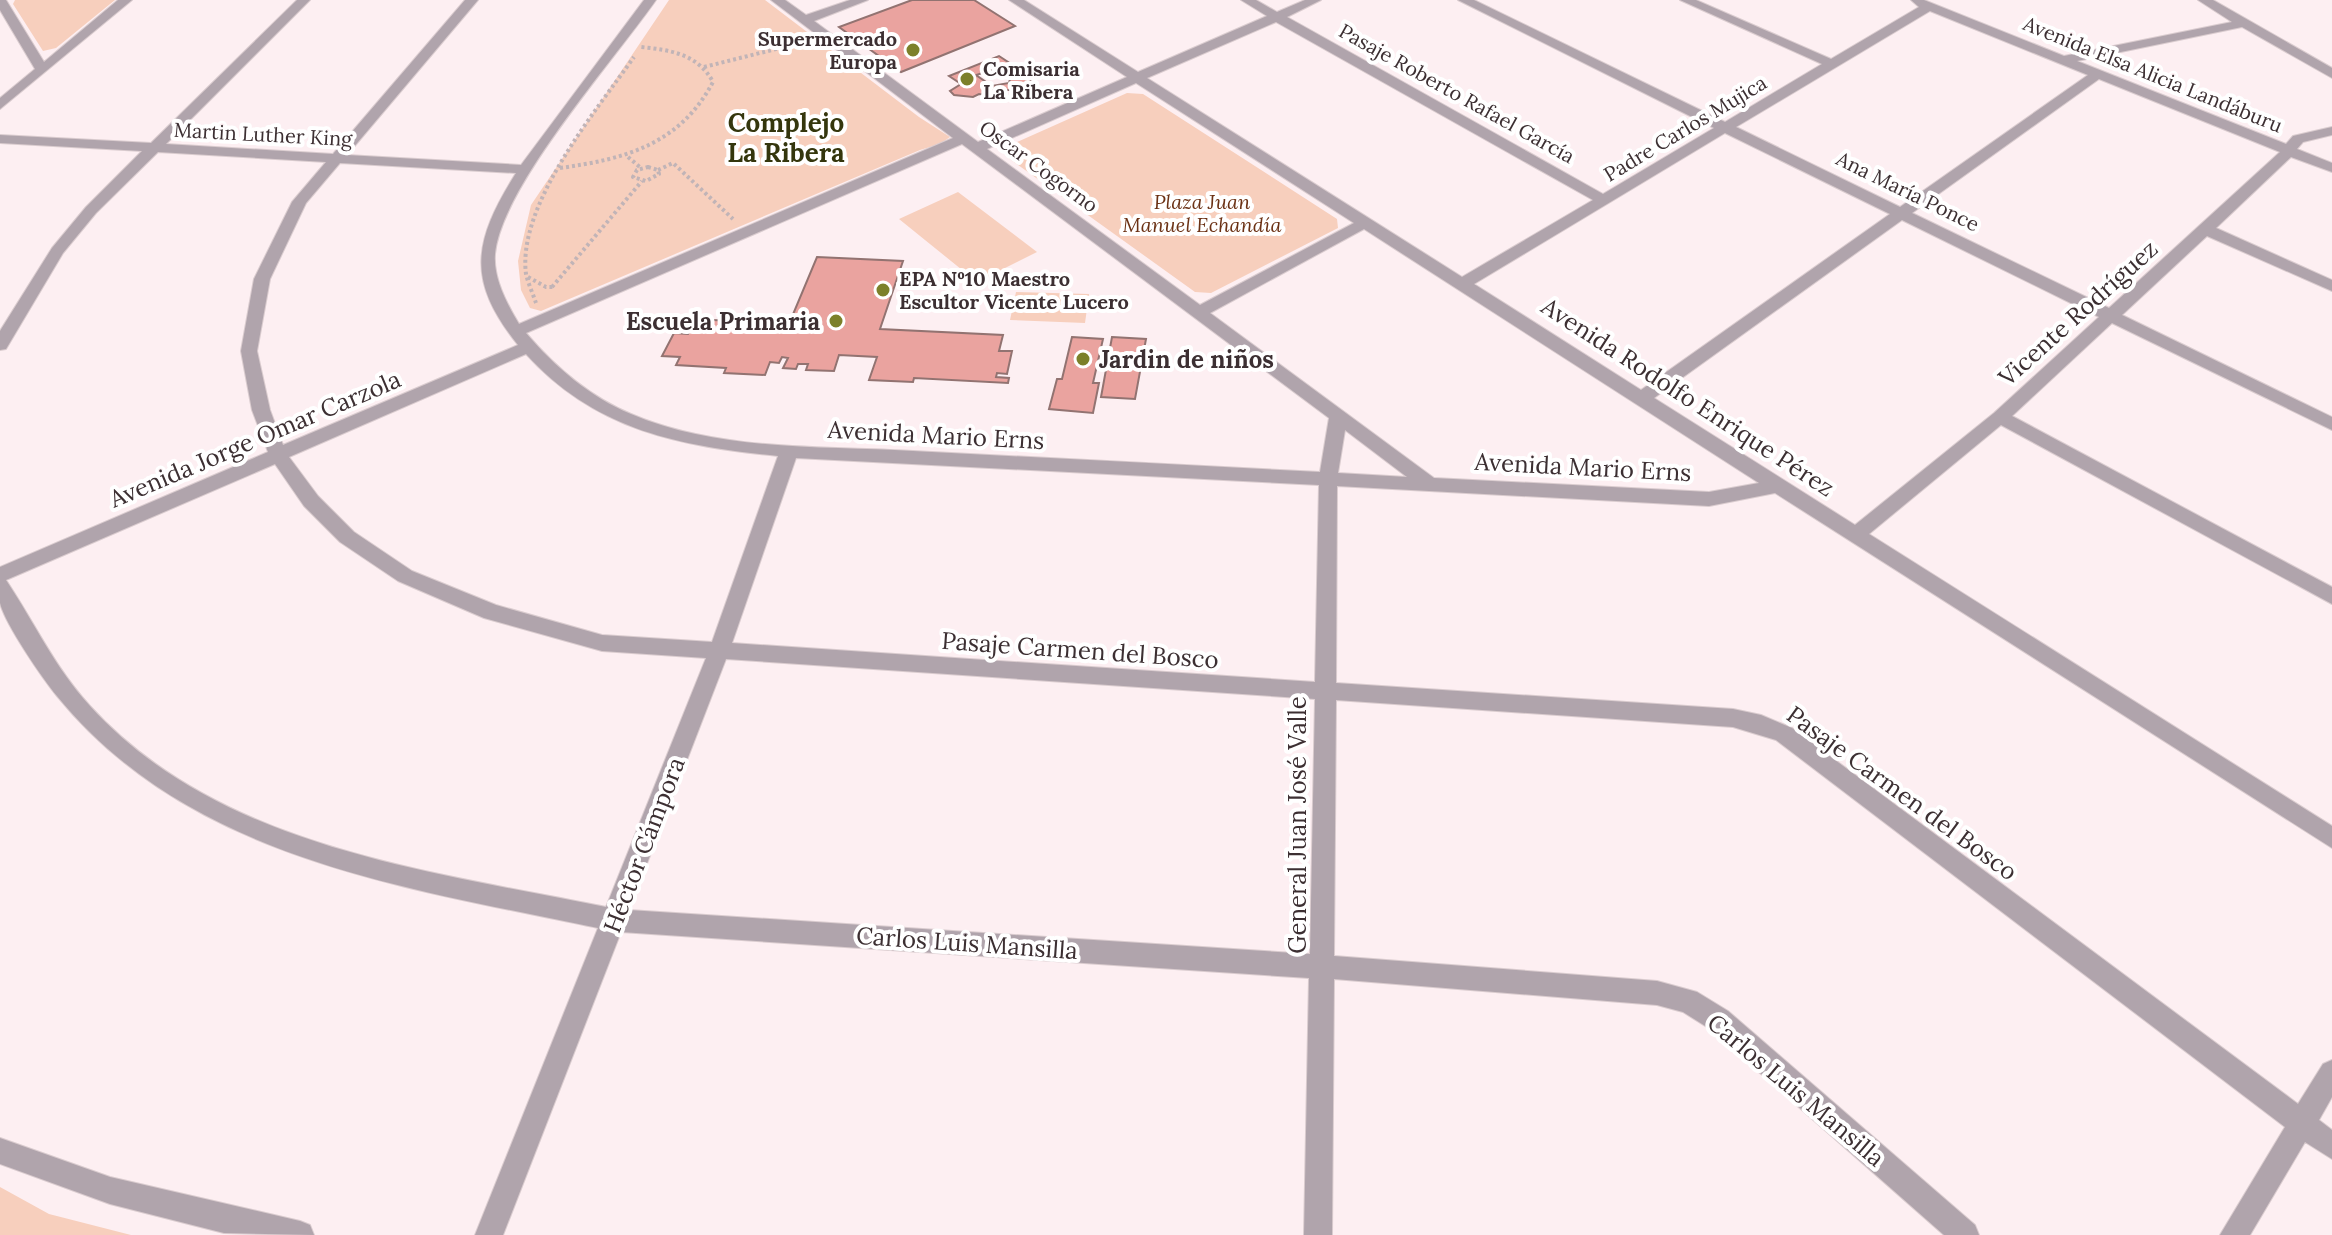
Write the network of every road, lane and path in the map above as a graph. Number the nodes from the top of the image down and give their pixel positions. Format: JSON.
{"nodes":[{"id":1,"x":0,"y":0,"type":"edge"},
{"id":2,"x":126,"y":0,"type":"edge"},
{"id":3,"x":304,"y":0,"type":"edge"},
{"id":4,"x":472,"y":0,"type":"edge"},
{"id":5,"x":650,"y":0,"type":"edge"},
{"id":6,"x":777,"y":0,"type":"edge"},
{"id":7,"x":862,"y":0,"type":"edge"},
{"id":8,"x":1015,"y":0,"type":"edge"},
{"id":9,"x":1247,"y":0,"type":"edge"},
{"id":10,"x":1315,"y":0,"type":"edge"},
{"id":11,"x":1464,"y":0,"type":"edge"},
{"id":12,"x":1686,"y":0,"type":"edge"},
{"id":13,"x":1914,"y":0,"type":"edge"},
{"id":14,"x":2204,"y":0,"type":"edge"},
{"id":15,"x":1929,"y":6,"type":"junction"},
{"id":16,"x":1278,"y":17,"type":"junction"},
{"id":17,"x":805,"y":20,"type":"junction"},
{"id":18,"x":2244,"y":23,"type":"junction"},
{"id":19,"x":649,"y":35,"type":"dead end"},
{"id":20,"x":814,"y":39,"type":"dead end"},
{"id":21,"x":641,"y":47,"type":"junction"},
{"id":22,"x":2064,"y":60,"type":"junction"},
{"id":23,"x":1832,"y":64,"type":"junction"},
{"id":24,"x":704,"y":67,"type":"junction"},
{"id":25,"x":42,"y":70,"type":"junction"},
{"id":26,"x":2098,"y":74,"type":"junction"},
{"id":27,"x":2332,"y":74,"type":"edge"},
{"id":28,"x":1137,"y":78,"type":"junction"},
{"id":29,"x":0,"y":105,"type":"edge"},
{"id":30,"x":1727,"y":128,"type":"junction"},
{"id":31,"x":2332,"y":131,"type":"edge"},
{"id":32,"x":0,"y":139,"type":"edge"},
{"id":33,"x":971,"y":143,"type":"junction"},
{"id":34,"x":152,"y":148,"type":"junction"},
{"id":35,"x":2287,"y":150,"type":"junction"},
{"id":36,"x":628,"y":157,"type":"junction"},
{"id":37,"x":335,"y":158,"type":"junction"},
{"id":38,"x":641,"y":168,"type":"junction"},
{"id":39,"x":2332,"y":168,"type":"edge"},
{"id":40,"x":524,"y":169,"type":"junction"},
{"id":41,"x":559,"y":169,"type":"junction"},
{"id":42,"x":658,"y":170,"type":"junction"},
{"id":43,"x":642,"y":181,"type":"junction"},
{"id":44,"x":1604,"y":200,"type":"junction"},
{"id":45,"x":1904,"y":214,"type":"junction"},
{"id":46,"x":1366,"y":222,"type":"junction"},
{"id":47,"x":736,"y":223,"type":"dead end"},
{"id":48,"x":2205,"y":229,"type":"junction"},
{"id":49,"x":527,"y":276,"type":"junction"},
{"id":50,"x":1462,"y":284,"type":"junction"},
{"id":51,"x":2332,"y":286,"type":"edge"},
{"id":52,"x":552,"y":287,"type":"junction"},
{"id":53,"x":560,"y":288,"type":"dead end"},
{"id":54,"x":542,"y":305,"type":"dead end"},
{"id":55,"x":1200,"y":312,"type":"junction"},
{"id":56,"x":2112,"y":315,"type":"junction"},
{"id":57,"x":514,"y":332,"type":"junction"},
{"id":58,"x":0,"y":345,"type":"edge"},
{"id":59,"x":528,"y":347,"type":"junction"},
{"id":60,"x":1641,"y":398,"type":"junction"},
{"id":61,"x":1338,"y":416,"type":"junction"},
{"id":62,"x":2000,"y":417,"type":"junction"},
{"id":63,"x":2332,"y":424,"type":"edge"},
{"id":64,"x":789,"y":451,"type":"junction"},
{"id":65,"x":278,"y":455,"type":"junction"},
{"id":66,"x":1328,"y":479,"type":"junction"},
{"id":67,"x":1428,"y":483,"type":"junction"},
{"id":68,"x":1777,"y":486,"type":"junction"},
{"id":69,"x":1855,"y":535,"type":"junction"},
{"id":70,"x":0,"y":575,"type":"edge"},
{"id":71,"x":0,"y":586,"type":"edge"},
{"id":72,"x":2332,"y":596,"type":"edge"},
{"id":73,"x":719,"y":652,"type":"junction"},
{"id":74,"x":1324,"y":692,"type":"junction"},
{"id":75,"x":2332,"y":838,"type":"edge"},
{"id":76,"x":614,"y":920,"type":"junction"},
{"id":77,"x":1323,"y":967,"type":"junction"},
{"id":78,"x":2332,"y":1073,"type":"edge"},
{"id":79,"x":2301,"y":1123,"type":"junction"},
{"id":80,"x":2332,"y":1146,"type":"edge"},
{"id":81,"x":0,"y":1151,"type":"edge"},
{"id":82,"x":300,"y":1235,"type":"edge"},
{"id":83,"x":489,"y":1235,"type":"edge"},
{"id":84,"x":1318,"y":1235,"type":"edge"},
{"id":85,"x":1965,"y":1235,"type":"edge"},
{"id":86,"x":2234,"y":1235,"type":"edge"}],
"edges":[{"from":1,"to":25,"type":"street"},
{"from":2,"to":25,"type":"street"},
{"from":3,"to":34,"type":"street"},
{"from":4,"to":37,"type":"street","name":"Pasaje Carmen del Bosco"},
{"from":5,"to":40,"type":"street","name":"Avenida Mario Erns"},
{"from":6,"to":17,"type":"street","name":"Oscar Cogorno"},
{"from":7,"to":17,"type":"street"},
{"from":8,"to":28,"type":"street","name":"Avenida Rodolfo Enrique Pérez"},
{"from":9,"to":16,"type":"street","name":"Pasaje Roberto Rafael García"},
{"from":10,"to":16,"type":"street"},
{"from":11,"to":30,"type":"street","name":"Ana María Ponce"},
{"from":12,"to":23,"type":"street"},
{"from":13,"to":15,"type":"street","name":"Avenida Elsa Alicia Landáburu"},
{"from":14,"to":18,"type":"street"},
{"from":15,"to":22,"type":"street","name":"Avenida Elsa Alicia Landáburu"},
{"from":15,"to":23,"type":"street","name":"Padre Carlos Mujica"},
{"from":16,"to":28,"type":"street"},
{"from":16,"to":44,"type":"street","name":"Pasaje Roberto Rafael García"},
{"from":17,"to":33,"type":"street","name":"Oscar Cogorno"},
{"from":18,"to":22,"type":"street"},
{"from":18,"to":27,"type":"street"},
{"from":19,"to":21,"type":"path"},
{"from":20,"to":24,"type":"path"},
{"from":21,"to":24,"type":"path"},
{"from":21,"to":41,"type":"path"},
{"from":22,"to":26,"type":"street","name":"Avenida Elsa Alicia Landáburu"},
{"from":23,"to":30,"type":"street","name":"Padre Carlos Mujica"},
{"from":24,"to":36,"type":"path"},
{"from":25,"to":29,"type":"street"},
{"from":26,"to":35,"type":"street","name":"Avenida Elsa Alicia Landáburu"},
{"from":26,"to":45,"type":"street"},
{"from":28,"to":33,"type":"street"},
{"from":28,"to":46,"type":"street","name":"Avenida Rodolfo Enrique Pérez"},
{"from":30,"to":44,"type":"street","name":"Padre Carlos Mujica"},
{"from":30,"to":45,"type":"street","name":"Ana María Ponce"},
{"from":31,"to":35,"type":"street","name":"Vicente Rodríguez"},
{"from":32,"to":34,"type":"street","name":"Martin Luther King"},
{"from":33,"to":55,"type":"street","name":"Oscar Cogorno"},
{"from":33,"to":57,"type":"street"},
{"from":34,"to":37,"type":"street","name":"Martin Luther King"},
{"from":34,"to":58,"type":"street"},
{"from":35,"to":39,"type":"street","name":"Avenida Elsa Alicia Landáburu"},
{"from":35,"to":48,"type":"street","name":"Vicente Rodríguez"},
{"from":36,"to":38,"type":"path"},
{"from":36,"to":41,"type":"path"},
{"from":37,"to":40,"type":"street","name":"Martin Luther King"},
{"from":37,"to":65,"type":"street","name":"Pasaje Carmen del Bosco"},
{"from":38,"to":42,"type":"path"},
{"from":38,"to":43,"type":"path"},
{"from":40,"to":57,"type":"street","name":"Avenida Mario Erns"},
{"from":41,"to":49,"type":"path"},
{"from":42,"to":43,"type":"path"},
{"from":42,"to":47,"type":"path"},
{"from":43,"to":52,"type":"path"},
{"from":44,"to":50,"type":"street","name":"Padre Carlos Mujica"},
{"from":45,"to":56,"type":"street","name":"Ana María Ponce"},
{"from":45,"to":60,"type":"street"},
{"from":46,"to":50,"type":"street","name":"Avenida Rodolfo Enrique Pérez"},
{"from":46,"to":55,"type":"street"},
{"from":48,"to":51,"type":"street"},
{"from":48,"to":56,"type":"street","name":"Vicente Rodríguez"},
{"from":49,"to":52,"type":"path"},
{"from":49,"to":54,"type":"path"},
{"from":50,"to":60,"type":"street","name":"Avenida Rodolfo Enrique Pérez"},
{"from":52,"to":53,"type":"path"},
{"from":55,"to":61,"type":"street","name":"Oscar Cogorno"},
{"from":56,"to":62,"type":"street","name":"Vicente Rodríguez"},
{"from":56,"to":63,"type":"street","name":"Ana María Ponce"},
{"from":57,"to":59,"type":"street","name":"Avenida Mario Erns"},
{"from":59,"to":64,"type":"street","name":"Avenida Mario Erns"},
{"from":59,"to":65,"type":"street","name":"Avenida Jorge Omar Carzola"},
{"from":60,"to":68,"type":"street","name":"Avenida Rodolfo Enrique Pérez"},
{"from":61,"to":66,"type":"street","name":"General Juan José Valle"},
{"from":61,"to":67,"type":"street","name":"Oscar Cogorno"},
{"from":62,"to":69,"type":"street","name":"Vicente Rodríguez"},
{"from":62,"to":72,"type":"street"},
{"from":64,"to":66,"type":"street","name":"Avenida Mario Erns"},
{"from":64,"to":73,"type":"street","name":"Héctor Cámpora"},
{"from":65,"to":70,"type":"street","name":"Avenida Jorge Omar Carzola"},
{"from":65,"to":73,"type":"street","name":"Pasaje Carmen del Bosco"},
{"from":66,"to":67,"type":"street","name":"Avenida Mario Erns"},
{"from":66,"to":74,"type":"street","name":"General Juan José Valle"},
{"from":67,"to":68,"type":"street","name":"Avenida Mario Erns"},
{"from":68,"to":69,"type":"street","name":"Avenida Rodolfo Enrique Pérez"},
{"from":69,"to":75,"type":"street","name":"Avenida Rodolfo Enrique Pérez"},
{"from":71,"to":76,"type":"street","name":"Carlos Luis Mansilla"},
{"from":73,"to":74,"type":"street","name":"Pasaje Carmen del Bosco"},
{"from":73,"to":76,"type":"street","name":"Héctor Cámpora"},
{"from":74,"to":77,"type":"street","name":"General Juan José Valle"},
{"from":74,"to":79,"type":"street","name":"Pasaje Carmen del Bosco"},
{"from":76,"to":77,"type":"street","name":"Carlos Luis Mansilla"},
{"from":76,"to":83,"type":"street","name":"Héctor Cámpora"},
{"from":77,"to":84,"type":"street","name":"General Juan José Valle"},
{"from":77,"to":85,"type":"street","name":"Carlos Luis Mansilla"},
{"from":78,"to":79,"type":"street"},
{"from":79,"to":80,"type":"street","name":"Pasaje Carmen del Bosco"},
{"from":79,"to":86,"type":"street"},
{"from":81,"to":82,"type":"street"}]}
